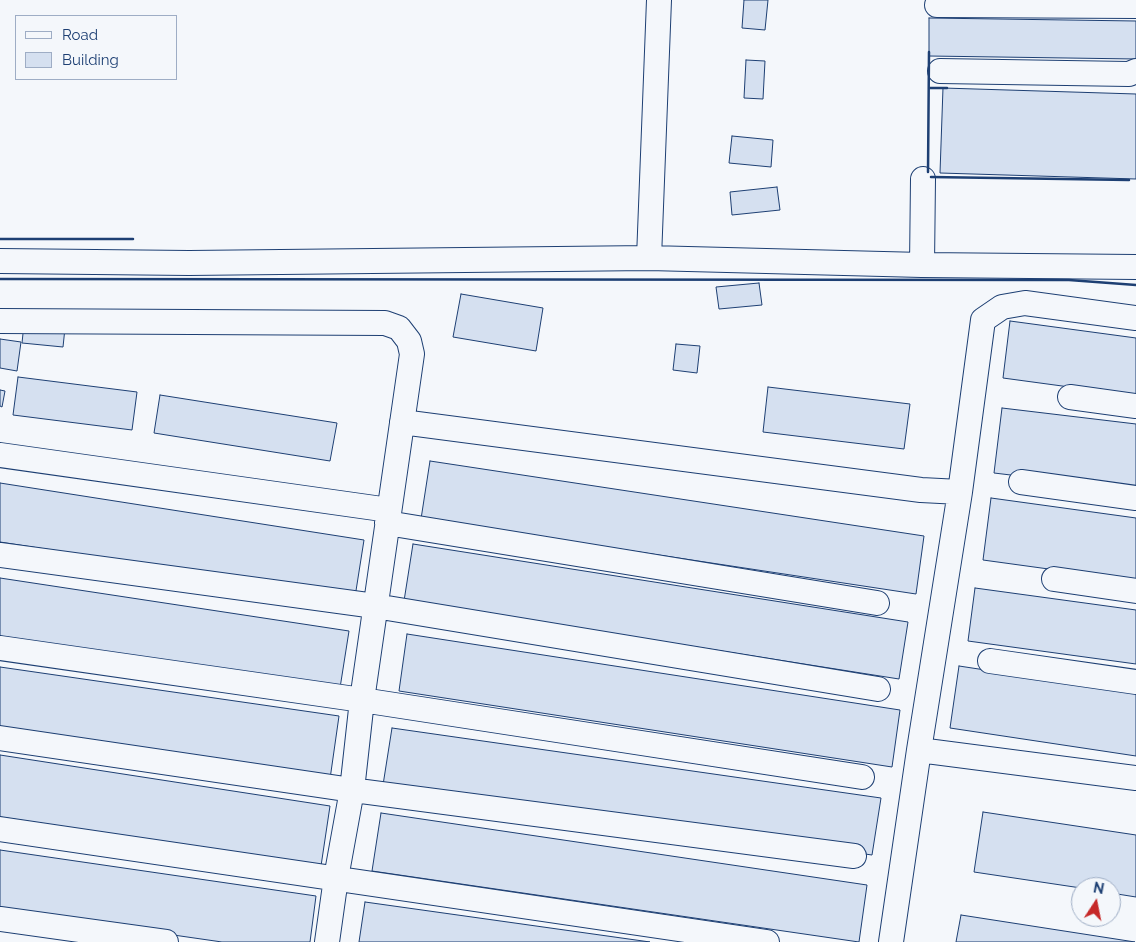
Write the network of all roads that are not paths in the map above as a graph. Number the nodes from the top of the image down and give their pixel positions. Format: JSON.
{"nodes":[{"id":1,"x":659,"y":0,"type":"edge"},
{"id":2,"x":937,"y":4,"type":"dead end"},
{"id":3,"x":1136,"y":6,"type":"edge"},
{"id":4,"x":940,"y":71,"type":"dead end"},
{"id":5,"x":1136,"y":71,"type":"edge"},
{"id":6,"x":923,"y":179,"type":"dead end"},
{"id":7,"x":649,"y":258,"type":"junction"},
{"id":8,"x":0,"y":261,"type":"edge"},
{"id":9,"x":922,"y":265,"type":"junction"},
{"id":10,"x":1136,"y":267,"type":"edge"},
{"id":11,"x":1136,"y":318,"type":"edge"},
{"id":12,"x":0,"y":321,"type":"edge"},
{"id":13,"x":1070,"y":397,"type":"dead end"},
{"id":14,"x":1136,"y":406,"type":"edge"},
{"id":15,"x":402,"y":422,"type":"junction"},
{"id":16,"x":0,"y":455,"type":"edge"},
{"id":17,"x":1021,"y":482,"type":"dead end"},
{"id":18,"x":960,"y":492,"type":"junction"},
{"id":19,"x":1136,"y":498,"type":"edge"},
{"id":20,"x":388,"y":517,"type":"junction"},
{"id":21,"x":0,"y":555,"type":"edge"},
{"id":22,"x":1054,"y":579,"type":"dead end"},
{"id":23,"x":1136,"y":591,"type":"edge"},
{"id":24,"x":877,"y":603,"type":"dead end"},
{"id":25,"x":375,"y":606,"type":"junction"},
{"id":26,"x":0,"y":648,"type":"edge"},
{"id":27,"x":990,"y":661,"type":"dead end"},
{"id":28,"x":1136,"y":682,"type":"edge"},
{"id":29,"x":878,"y":688,"type":"dead end"},
{"id":30,"x":362,"y":700,"type":"junction"},
{"id":31,"x":0,"y":738,"type":"edge"},
{"id":32,"x":919,"y":750,"type":"junction"},
{"id":33,"x":862,"y":777,"type":"dead end"},
{"id":34,"x":1136,"y":778,"type":"edge"},
{"id":35,"x":352,"y":790,"type":"junction"},
{"id":36,"x":0,"y":828,"type":"edge"},
{"id":37,"x":854,"y":856,"type":"dead end"},
{"id":38,"x":336,"y":878,"type":"junction"},
{"id":39,"x":0,"y":919,"type":"edge"},
{"id":40,"x":166,"y":942,"type":"edge"},
{"id":41,"x":326,"y":942,"type":"edge"},
{"id":42,"x":767,"y":942,"type":"edge"},
{"id":43,"x":891,"y":942,"type":"edge"}],
"edges":[{"from":1,"to":7,"type":"street"},
{"from":2,"to":3,"type":"street"},
{"from":4,"to":5,"type":"street"},
{"from":6,"to":9,"type":"street"},
{"from":7,"to":8,"type":"street"},
{"from":7,"to":9,"type":"street"},
{"from":9,"to":10,"type":"street"},
{"from":11,"to":18,"type":"street"},
{"from":12,"to":15,"type":"street"},
{"from":13,"to":14,"type":"street"},
{"from":15,"to":18,"type":"street"},
{"from":15,"to":20,"type":"street"},
{"from":16,"to":20,"type":"street"},
{"from":17,"to":19,"type":"street"},
{"from":18,"to":32,"type":"street"},
{"from":20,"to":24,"type":"street"},
{"from":20,"to":25,"type":"street"},
{"from":21,"to":25,"type":"street"},
{"from":22,"to":23,"type":"street"},
{"from":25,"to":29,"type":"street"},
{"from":25,"to":30,"type":"street"},
{"from":26,"to":30,"type":"street"},
{"from":27,"to":28,"type":"street"},
{"from":30,"to":33,"type":"street"},
{"from":30,"to":35,"type":"street"},
{"from":31,"to":35,"type":"street"},
{"from":32,"to":34,"type":"street"},
{"from":32,"to":43,"type":"street"},
{"from":35,"to":37,"type":"street"},
{"from":35,"to":38,"type":"street"},
{"from":36,"to":38,"type":"street"},
{"from":38,"to":41,"type":"street"},
{"from":38,"to":42,"type":"street"},
{"from":39,"to":40,"type":"street"}]}
